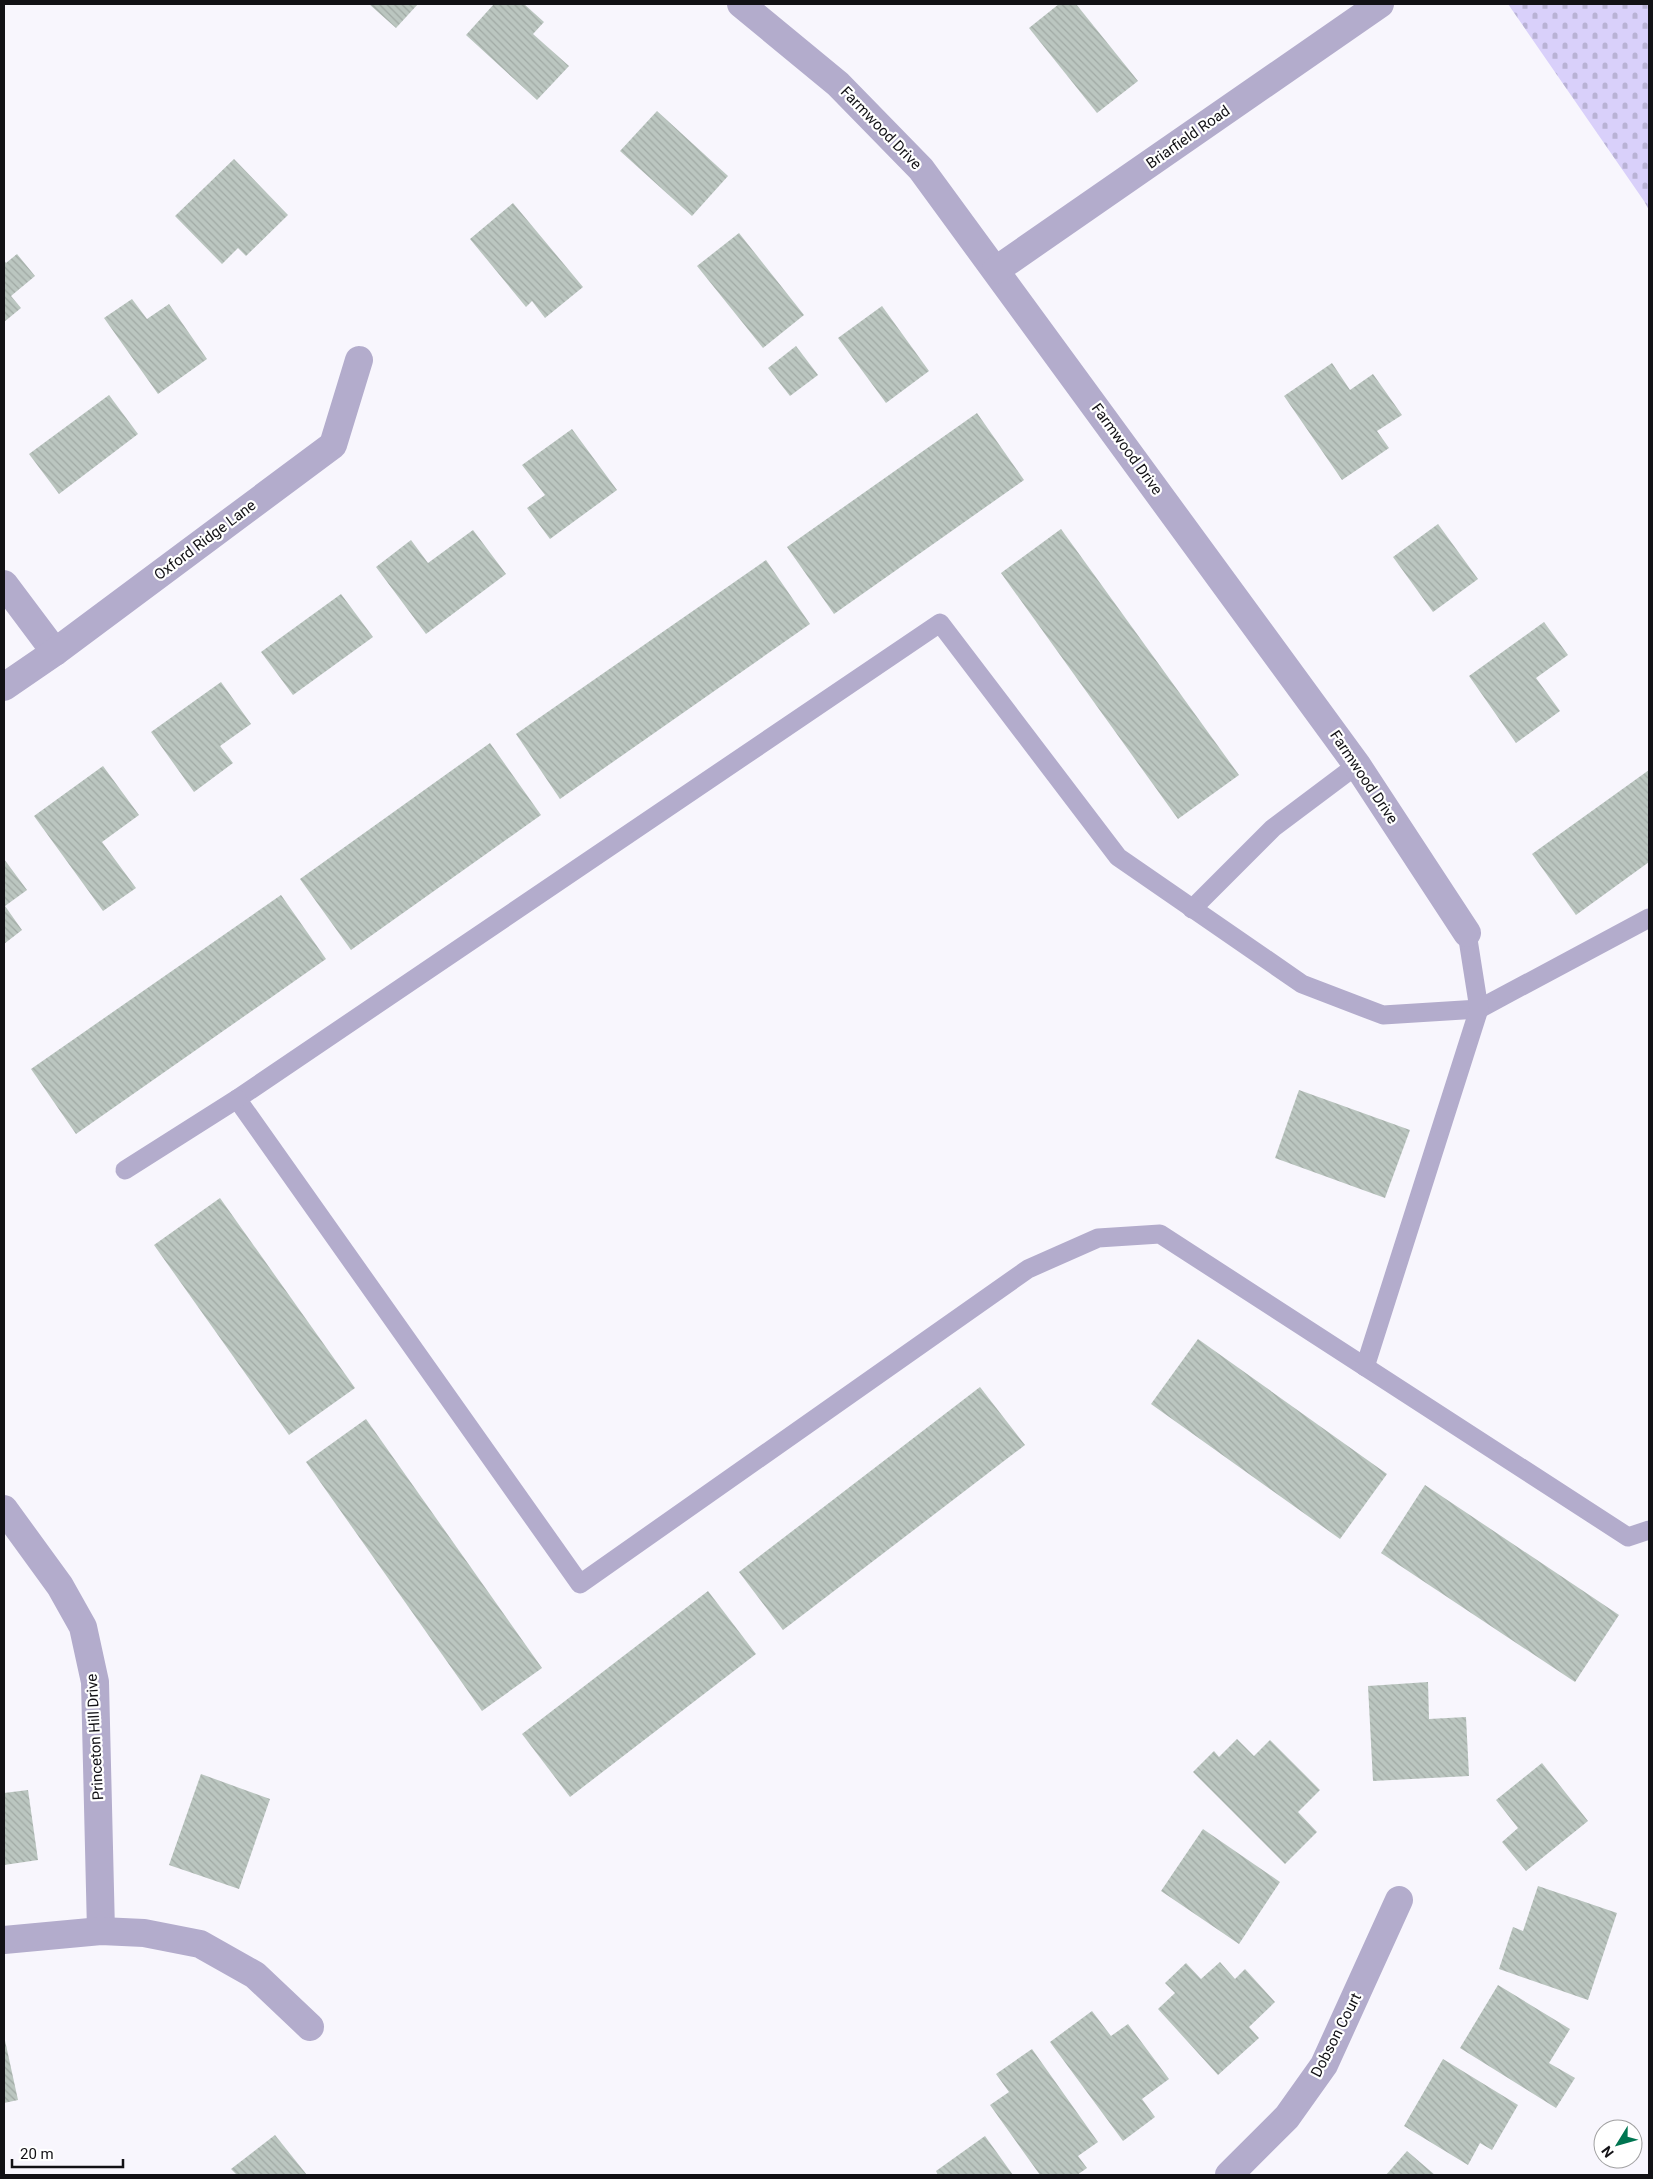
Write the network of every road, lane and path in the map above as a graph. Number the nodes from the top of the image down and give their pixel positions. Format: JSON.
{"nodes":[{"id":1,"x":741,"y":4,"type":"edge"},
{"id":2,"x":1380,"y":4,"type":"edge"},
{"id":3,"x":996,"y":270,"type":"junction"},
{"id":4,"x":359,"y":360,"type":"dead end"},
{"id":5,"x":4,"y":584,"type":"edge"},
{"id":6,"x":55,"y":652,"type":"junction"},
{"id":7,"x":4,"y":687,"type":"edge"},
{"id":8,"x":1357,"y":765,"type":"junction"},
{"id":9,"x":1192,"y":909,"type":"junction"},
{"id":10,"x":1649,"y":918,"type":"edge"},
{"id":11,"x":1467,"y":933,"type":"joint"},
{"id":12,"x":1479,"y":1009,"type":"junction"},
{"id":13,"x":237,"y":1099,"type":"junction"},
{"id":14,"x":125,"y":1170,"type":"dead end"},
{"id":15,"x":1365,"y":1367,"type":"junction"},
{"id":16,"x":4,"y":1508,"type":"edge"},
{"id":17,"x":1649,"y":1530,"type":"edge"},
{"id":18,"x":1399,"y":1900,"type":"dead end"},
{"id":19,"x":101,"y":1931,"type":"junction"},
{"id":20,"x":4,"y":1940,"type":"edge"},
{"id":21,"x":310,"y":2027,"type":"dead end"},
{"id":22,"x":1232,"y":2175,"type":"edge"}],
"edges":[{"from":1,"to":3,"type":"street","name":"Farmwood Drive"},
{"from":2,"to":3,"type":"street","name":"Briarfield Road"},
{"from":3,"to":8,"type":"street","name":"Farmwood Drive"},
{"from":4,"to":6,"type":"street","name":"Oxford Ridge Lane"},
{"from":5,"to":6,"type":"street"},
{"from":6,"to":7,"type":"street","name":"Oxford Ridge Lane"},
{"from":8,"to":9,"type":"lane"},
{"from":8,"to":11,"type":"street","name":"Farmwood Drive"},
{"from":9,"to":12,"type":"lane"},
{"from":9,"to":13,"type":"lane"},
{"from":10,"to":12,"type":"lane"},
{"from":11,"to":12,"type":"lane"},
{"from":12,"to":15,"type":"lane"},
{"from":13,"to":14,"type":"lane"},
{"from":13,"to":15,"type":"lane"},
{"from":15,"to":17,"type":"lane"},
{"from":16,"to":19,"type":"street","name":"Princeton Hill Drive"},
{"from":18,"to":22,"type":"street","name":"Dobson Court"},
{"from":19,"to":20,"type":"street"},
{"from":19,"to":21,"type":"street"}]}
